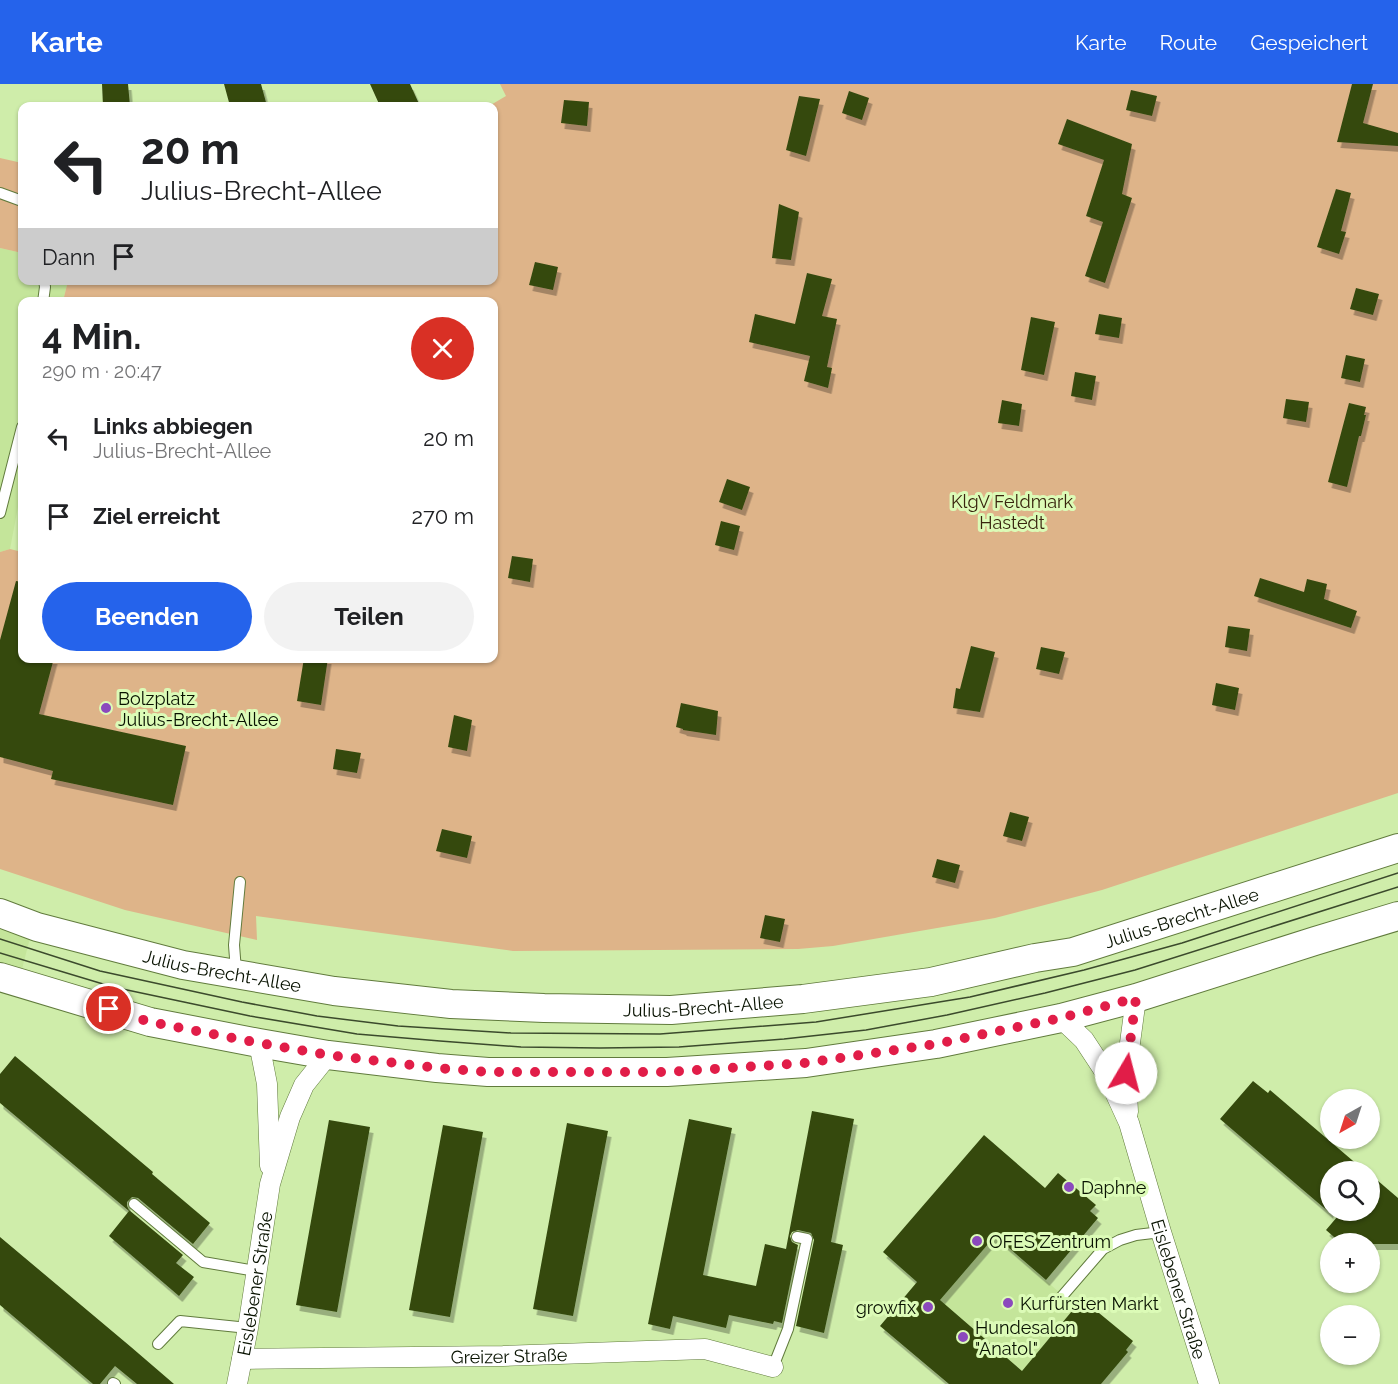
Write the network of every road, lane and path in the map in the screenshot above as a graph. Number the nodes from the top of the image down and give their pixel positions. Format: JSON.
{"nodes":[{"id":1,"x":0,"y":194,"type":"edge"},
{"id":2,"x":18,"y":200,"type":"edge"},
{"id":3,"x":18,"y":443,"type":"edge"},
{"id":4,"x":0,"y":513,"type":"edge"},
{"id":5,"x":1398,"y":848,"type":"edge"},
{"id":6,"x":240,"y":882,"type":"dead end"},
{"id":7,"x":0,"y":913,"type":"edge"},
{"id":8,"x":1398,"y":916,"type":"edge"},
{"id":9,"x":236,"y":975,"type":"junction"},
{"id":10,"x":0,"y":977,"type":"edge"},
{"id":11,"x":1136,"y":998,"type":"junction"},
{"id":12,"x":1061,"y":1018,"type":"junction"},
{"id":13,"x":259,"y":1043,"type":"junction"},
{"id":14,"x":328,"y":1055,"type":"junction"},
{"id":15,"x":1129,"y":1124,"type":"junction"},
{"id":16,"x":270,"y":1184,"type":"junction"},
{"id":17,"x":134,"y":1204,"type":"dead end"},
{"id":18,"x":1161,"y":1232,"type":"junction"},
{"id":19,"x":797,"y":1237,"type":"dead end"},
{"id":20,"x":256,"y":1271,"type":"junction"},
{"id":21,"x":1058,"y":1300,"type":"dead end"},
{"id":22,"x":248,"y":1328,"type":"junction"},
{"id":23,"x":158,"y":1344,"type":"dead end"},
{"id":24,"x":242,"y":1359,"type":"junction"},
{"id":25,"x":773,"y":1367,"type":"joint"},
{"id":26,"x":237,"y":1384,"type":"edge"},
{"id":27,"x":1209,"y":1384,"type":"edge"}],
"edges":[{"from":1,"to":2,"type":"lane"},
{"from":3,"to":4,"type":"lane"},
{"from":5,"to":9,"type":"main road","name":"Julius-Brecht-Allee"},
{"from":6,"to":9,"type":"lane"},
{"from":7,"to":9,"type":"main road","name":"Julius-Brecht-Allee"},
{"from":8,"to":11,"type":"main road"},
{"from":10,"to":13,"type":"main road"},
{"from":11,"to":12,"type":"main road"},
{"from":11,"to":15,"type":"street","name":"Eislebener Straße"},
{"from":12,"to":14,"type":"main road"},
{"from":12,"to":15,"type":"street","name":"Eislebener Straße"},
{"from":13,"to":14,"type":"main road"},
{"from":13,"to":16,"type":"street","name":"Eislebener Straße"},
{"from":14,"to":16,"type":"street","name":"Eislebener Straße"},
{"from":15,"to":18,"type":"street","name":"Eislebener Straße"},
{"from":16,"to":20,"type":"street","name":"Eislebener Straße"},
{"from":17,"to":20,"type":"lane"},
{"from":18,"to":21,"type":"lane"},
{"from":18,"to":27,"type":"street","name":"Eislebener Straße"},
{"from":19,"to":25,"type":"lane"},
{"from":20,"to":22,"type":"street","name":"Eislebener Straße"},
{"from":22,"to":23,"type":"lane"},
{"from":22,"to":24,"type":"street","name":"Eislebener Straße"},
{"from":24,"to":25,"type":"street","name":"Greizer Straße"},
{"from":24,"to":26,"type":"street","name":"Eislebener Straße"}]}
